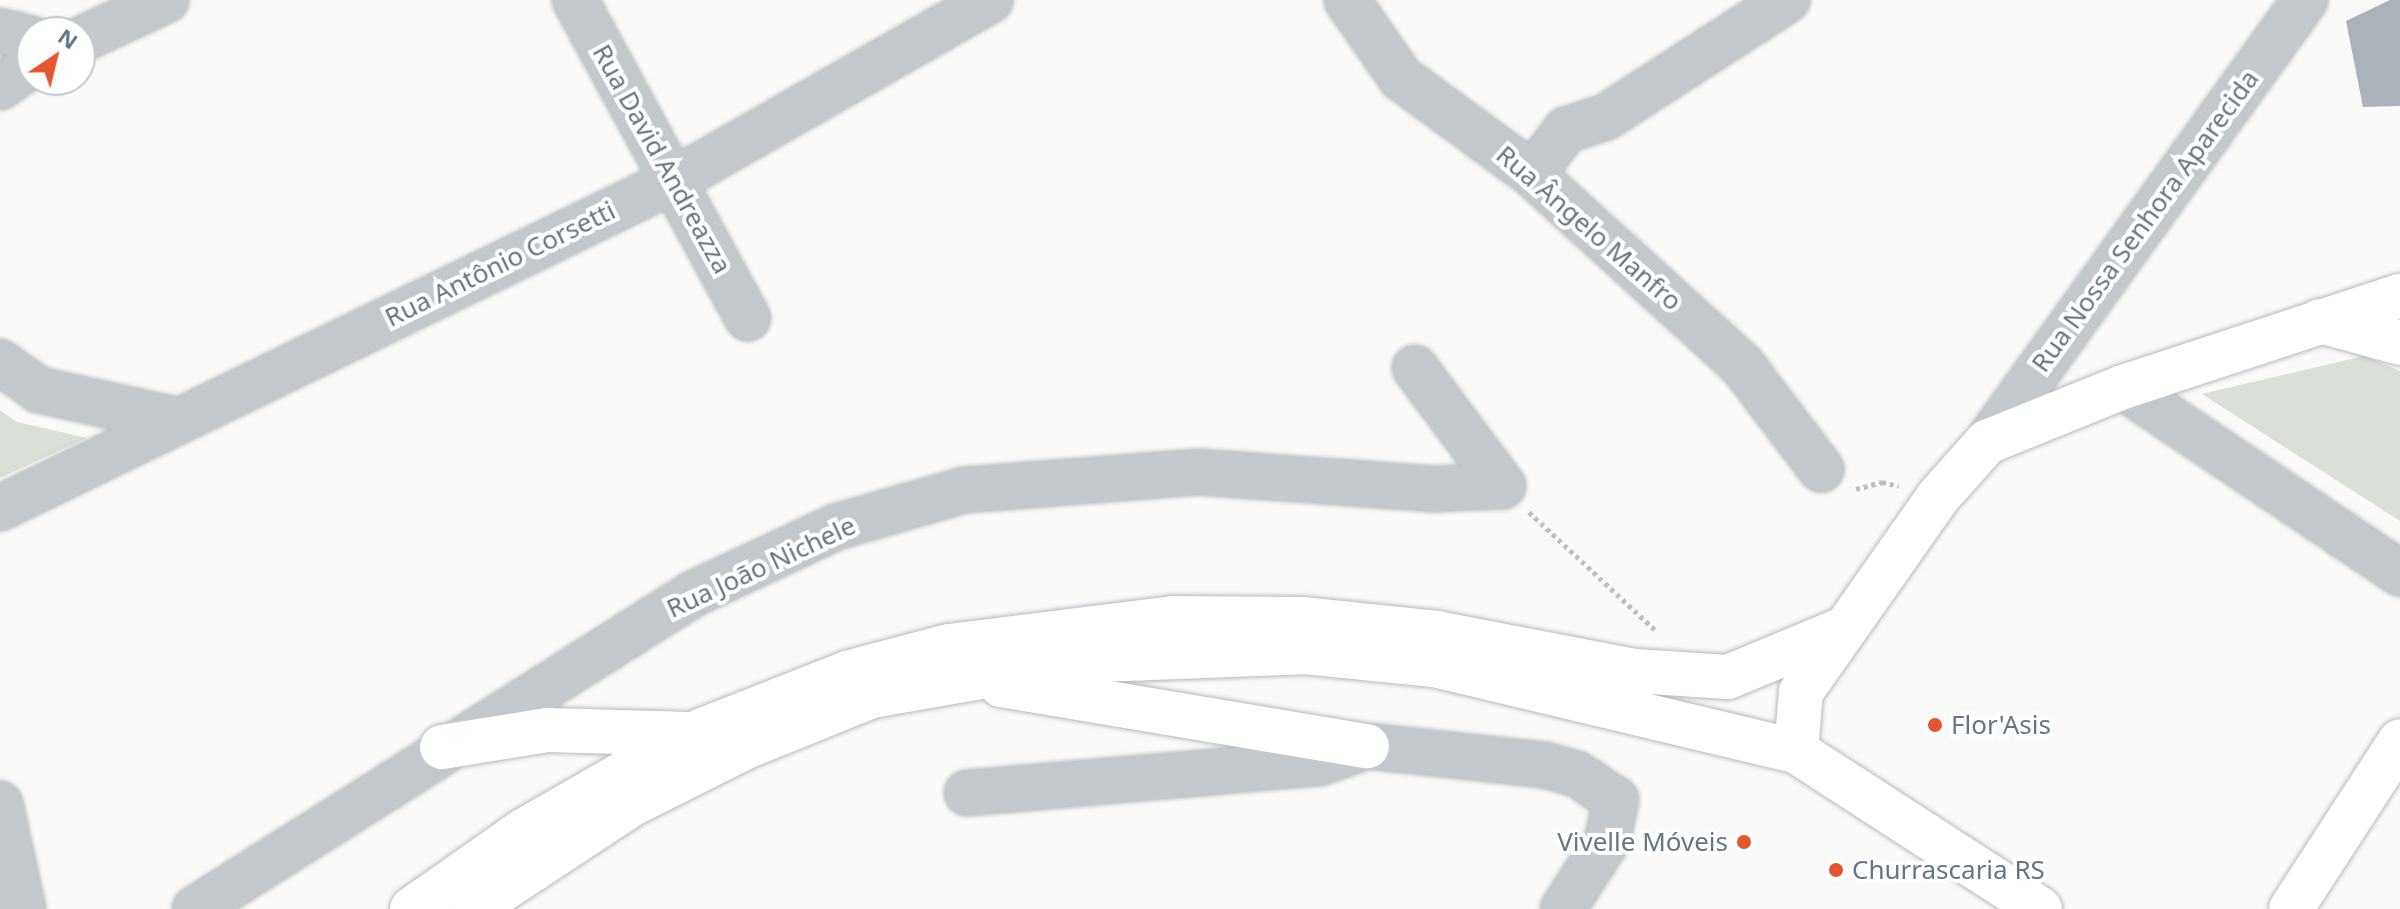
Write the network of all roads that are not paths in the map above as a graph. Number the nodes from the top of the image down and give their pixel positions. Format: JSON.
{"nodes":[{"id":1,"x":575,"y":0,"type":"edge"},
{"id":2,"x":990,"y":0,"type":"edge"},
{"id":3,"x":1347,"y":0,"type":"edge"},
{"id":4,"x":1787,"y":0,"type":"edge"},
{"id":5,"x":2305,"y":0,"type":"edge"},
{"id":6,"x":150,"y":5,"type":"edge"},
{"id":7,"x":96,"y":32,"type":"edge"},
{"id":8,"x":1532,"y":174,"type":"junction"},
{"id":9,"x":675,"y":180,"type":"junction"},
{"id":10,"x":2400,"y":296,"type":"edge"},
{"id":11,"x":748,"y":318,"type":"dead end"},
{"id":12,"x":2318,"y":321,"type":"junction"},
{"id":13,"x":2400,"y":343,"type":"edge"},
{"id":14,"x":0,"y":362,"type":"edge"},
{"id":15,"x":1415,"y":368,"type":"dead end"},
{"id":16,"x":2123,"y":387,"type":"junction"},
{"id":17,"x":175,"y":420,"type":"junction"},
{"id":18,"x":1987,"y":442,"type":"junction"},
{"id":19,"x":1821,"y":469,"type":"road end"},
{"id":20,"x":0,"y":508,"type":"edge"},
{"id":21,"x":2400,"y":573,"type":"edge"},
{"id":22,"x":1846,"y":628,"type":"junction"},
{"id":23,"x":971,"y":682,"type":"junction"},
{"id":24,"x":690,"y":735,"type":"junction"},
{"id":25,"x":2400,"y":741,"type":"edge"},
{"id":26,"x":1367,"y":746,"type":"junction"},
{"id":27,"x":442,"y":747,"type":"junction"},
{"id":28,"x":1796,"y":751,"type":"junction"},
{"id":29,"x":967,"y":793,"type":"dead end"},
{"id":30,"x":0,"y":804,"type":"edge"},
{"id":31,"x":23,"y":909,"type":"edge"},
{"id":32,"x":195,"y":909,"type":"edge"},
{"id":33,"x":412,"y":909,"type":"edge"},
{"id":34,"x":473,"y":909,"type":"edge"},
{"id":35,"x":1563,"y":909,"type":"edge"},
{"id":36,"x":2040,"y":909,"type":"edge"},
{"id":37,"x":2291,"y":909,"type":"edge"}],
"edges":[{"from":1,"to":9,"type":"street","name":"Rua David Andreazza"},
{"from":2,"to":9,"type":"street","name":"Rua Antônio Corsetti"},
{"from":3,"to":8,"type":"street","name":"Rua Ângelo Manfro"},
{"from":4,"to":8,"type":"street"},
{"from":5,"to":18,"type":"street","name":"Rua Nossa Senhora Aparecida"},
{"from":6,"to":7,"type":"street"},
{"from":8,"to":19,"type":"street","name":"Rua Ângelo Manfro"},
{"from":9,"to":11,"type":"street","name":"Rua David Andreazza"},
{"from":9,"to":17,"type":"street","name":"Rua Antônio Corsetti"},
{"from":10,"to":12,"type":"main road"},
{"from":12,"to":13,"type":"main road"},
{"from":12,"to":16,"type":"main road"},
{"from":14,"to":17,"type":"street"},
{"from":15,"to":27,"type":"street","name":"Rua João Nichele"},
{"from":16,"to":18,"type":"main road"},
{"from":16,"to":21,"type":"street"},
{"from":17,"to":20,"type":"street","name":"Rua Antônio Corsetti"},
{"from":18,"to":22,"type":"main road"},
{"from":22,"to":24,"type":"main road"},
{"from":22,"to":28,"type":"main road"},
{"from":23,"to":26,"type":"main road"},
{"from":23,"to":28,"type":"main road"},
{"from":23,"to":34,"type":"main road"},
{"from":24,"to":27,"type":"main road"},
{"from":24,"to":33,"type":"main road"},
{"from":25,"to":37,"type":"main road"},
{"from":26,"to":29,"type":"street"},
{"from":26,"to":35,"type":"street"},
{"from":27,"to":32,"type":"street","name":"Rua João Nichele"},
{"from":28,"to":36,"type":"main road"},
{"from":30,"to":31,"type":"street"}]}
